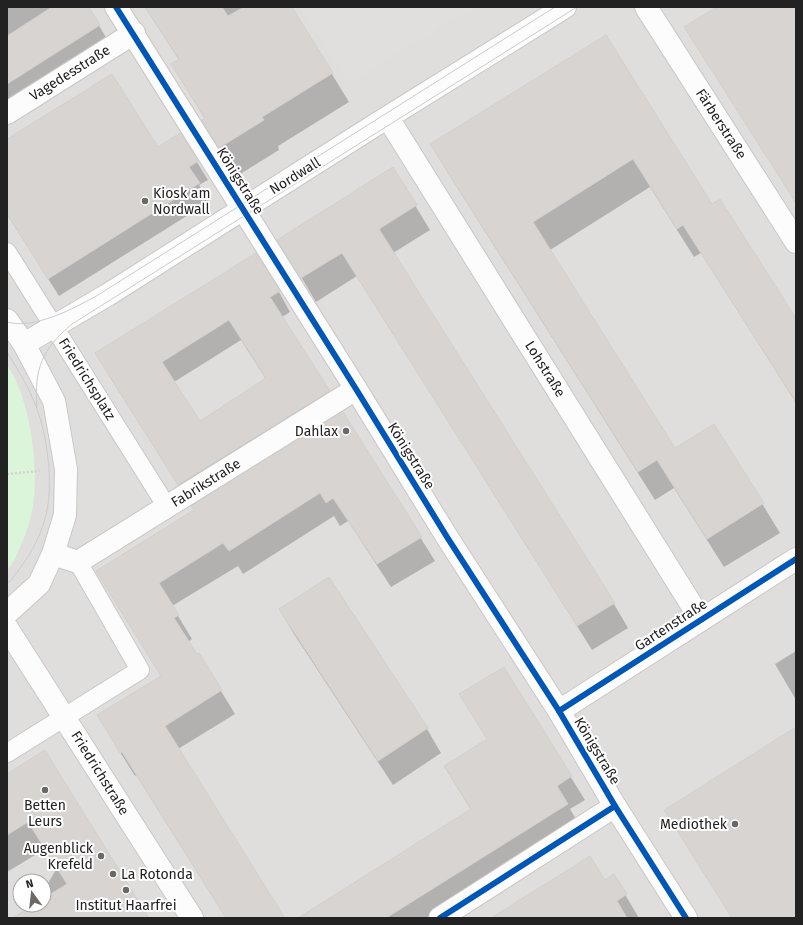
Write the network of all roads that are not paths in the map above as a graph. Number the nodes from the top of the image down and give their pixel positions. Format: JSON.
{"nodes":[{"id":1,"x":116,"y":7,"type":"edge"},
{"id":2,"x":565,"y":7,"type":"edge"},
{"id":3,"x":646,"y":7,"type":"edge"},
{"id":4,"x":134,"y":33,"type":"junction"},
{"id":5,"x":7,"y":113,"type":"edge"},
{"id":6,"x":388,"y":118,"type":"junction"},
{"id":7,"x":243,"y":209,"type":"junction"},
{"id":8,"x":796,"y":242,"type":"edge"},
{"id":9,"x":7,"y":252,"type":"edge"},
{"id":10,"x":7,"y":320,"type":"edge"},
{"id":11,"x":54,"y":327,"type":"junction"},
{"id":12,"x":24,"y":344,"type":"junction"},
{"id":13,"x":356,"y":389,"type":"junction"},
{"id":14,"x":167,"y":507,"type":"junction"},
{"id":15,"x":53,"y":554,"type":"junction"},
{"id":16,"x":796,"y":559,"type":"edge"},
{"id":17,"x":78,"y":562,"type":"junction"},
{"id":18,"x":7,"y":613,"type":"edge"},
{"id":19,"x":701,"y":620,"type":"junction"},
{"id":20,"x":7,"y":628,"type":"edge"},
{"id":21,"x":559,"y":711,"type":"junction"},
{"id":22,"x":65,"y":717,"type":"junction"},
{"id":23,"x":7,"y":753,"type":"edge"},
{"id":24,"x":615,"y":806,"type":"junction"},
{"id":25,"x":192,"y":918,"type":"edge"},
{"id":26,"x":440,"y":918,"type":"edge"},
{"id":27,"x":686,"y":918,"type":"edge"}],
"edges":[{"from":1,"to":4,"type":"street","name":"Königstraße"},
{"from":2,"to":6,"type":"street","name":"Nordwall"},
{"from":3,"to":8,"type":"street","name":"Färberstraße"},
{"from":4,"to":5,"type":"street","name":"Vagedesstraße"},
{"from":4,"to":7,"type":"street","name":"Königstraße"},
{"from":6,"to":7,"type":"street","name":"Nordwall"},
{"from":6,"to":19,"type":"street","name":"Lohstraße"},
{"from":7,"to":11,"type":"street","name":"Nordwall"},
{"from":7,"to":13,"type":"street","name":"Königstraße"},
{"from":9,"to":11,"type":"lane","name":"Friedrichsplatz"},
{"from":10,"to":12,"type":"street"},
{"from":11,"to":12,"type":"street","name":"Nordwall"},
{"from":11,"to":14,"type":"lane","name":"Friedrichsplatz"},
{"from":12,"to":15,"type":"street"},
{"from":13,"to":14,"type":"street","name":"Fabrikstraße"},
{"from":13,"to":21,"type":"street","name":"Königstraße"},
{"from":14,"to":17,"type":"street","name":"Fabrikstraße"},
{"from":15,"to":17,"type":"street"},
{"from":15,"to":18,"type":"street"},
{"from":16,"to":19,"type":"street","name":"Gartenstraße"},
{"from":17,"to":22,"type":"lane"},
{"from":19,"to":21,"type":"street","name":"Gartenstraße"},
{"from":20,"to":22,"type":"street","name":"Friedrichstraße"},
{"from":21,"to":24,"type":"street","name":"Königstraße"},
{"from":22,"to":23,"type":"lane"},
{"from":22,"to":25,"type":"street","name":"Friedrichstraße"},
{"from":24,"to":26,"type":"street"},
{"from":24,"to":27,"type":"street","name":"Königstraße"}]}
